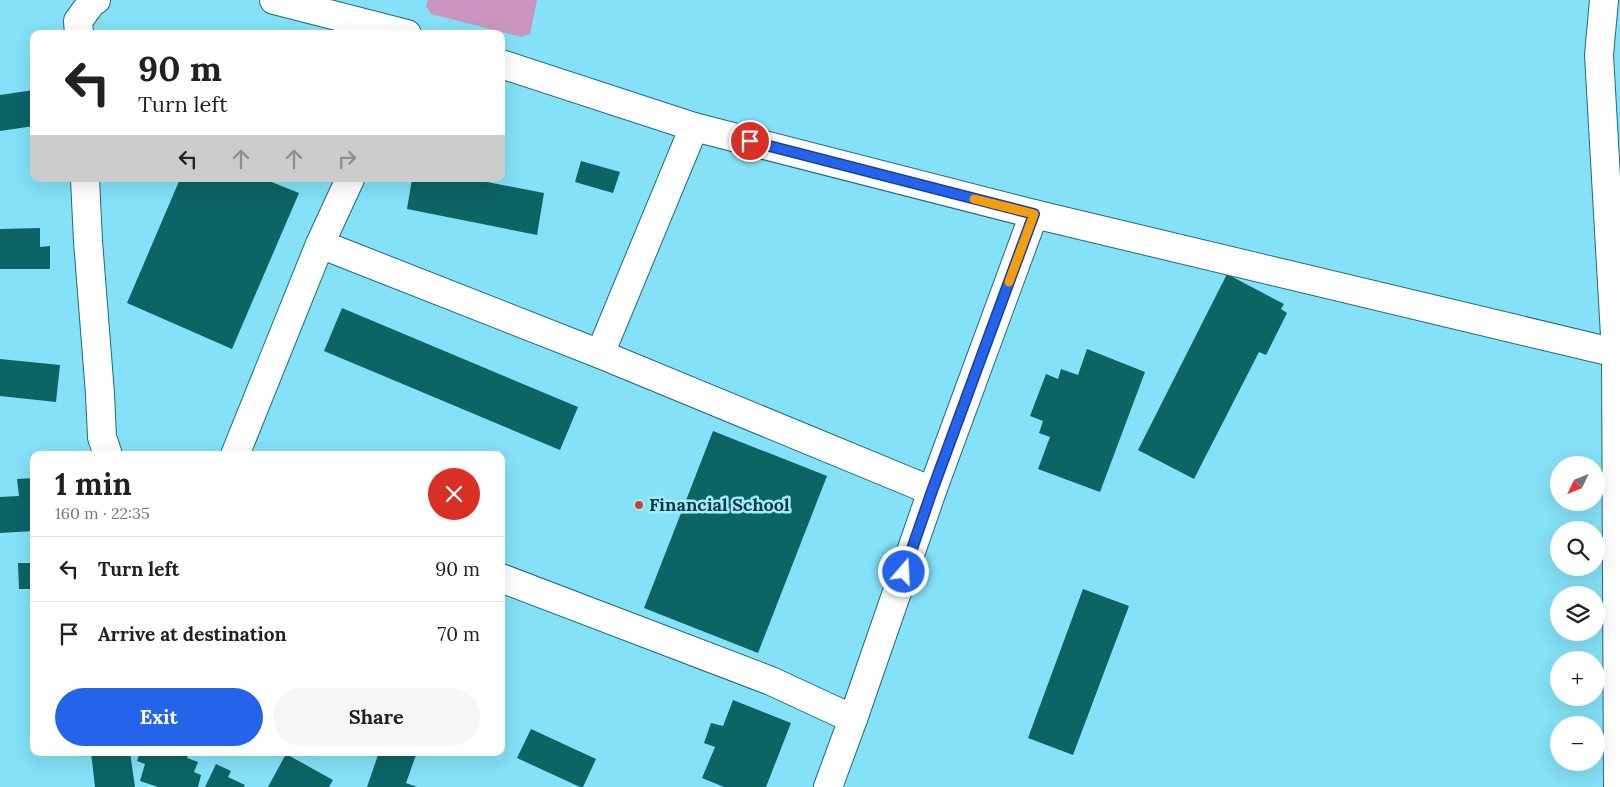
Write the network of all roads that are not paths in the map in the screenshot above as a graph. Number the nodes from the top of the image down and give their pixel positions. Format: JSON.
{"nodes":[{"id":1,"x":96,"y":0,"type":"edge"},
{"id":2,"x":274,"y":0,"type":"edge"},
{"id":3,"x":1604,"y":0,"type":"edge"},
{"id":4,"x":79,"y":30,"type":"edge"},
{"id":5,"x":391,"y":30,"type":"edge"},
{"id":6,"x":505,"y":65,"type":"edge"},
{"id":7,"x":694,"y":127,"type":"junction"},
{"id":8,"x":1612,"y":155,"type":"edge"},
{"id":9,"x":85,"y":182,"type":"edge"},
{"id":10,"x":349,"y":182,"type":"edge"},
{"id":11,"x":1034,"y":214,"type":"junction"},
{"id":12,"x":320,"y":244,"type":"junction"},
{"id":13,"x":1616,"y":353,"type":"junction"},
{"id":14,"x":600,"y":354,"type":"junction"},
{"id":15,"x":107,"y":451,"type":"edge"},
{"id":16,"x":237,"y":451,"type":"edge"},
{"id":17,"x":932,"y":491,"type":"junction"},
{"id":18,"x":505,"y":580,"type":"edge"},
{"id":19,"x":853,"y":720,"type":"junction"},
{"id":20,"x":828,"y":787,"type":"edge"},
{"id":21,"x":1618,"y":787,"type":"edge"}],
"edges":[{"from":1,"to":4,"type":"street"},
{"from":2,"to":5,"type":"street"},
{"from":3,"to":8,"type":"street"},
{"from":6,"to":7,"type":"street"},
{"from":7,"to":11,"type":"street"},
{"from":7,"to":14,"type":"street"},
{"from":8,"to":13,"type":"street"},
{"from":9,"to":15,"type":"street"},
{"from":10,"to":12,"type":"street"},
{"from":11,"to":13,"type":"street"},
{"from":11,"to":17,"type":"street"},
{"from":12,"to":14,"type":"street"},
{"from":12,"to":16,"type":"street"},
{"from":13,"to":21,"type":"street"},
{"from":14,"to":17,"type":"street"},
{"from":17,"to":19,"type":"street"},
{"from":18,"to":19,"type":"street"},
{"from":19,"to":20,"type":"street"}]}
